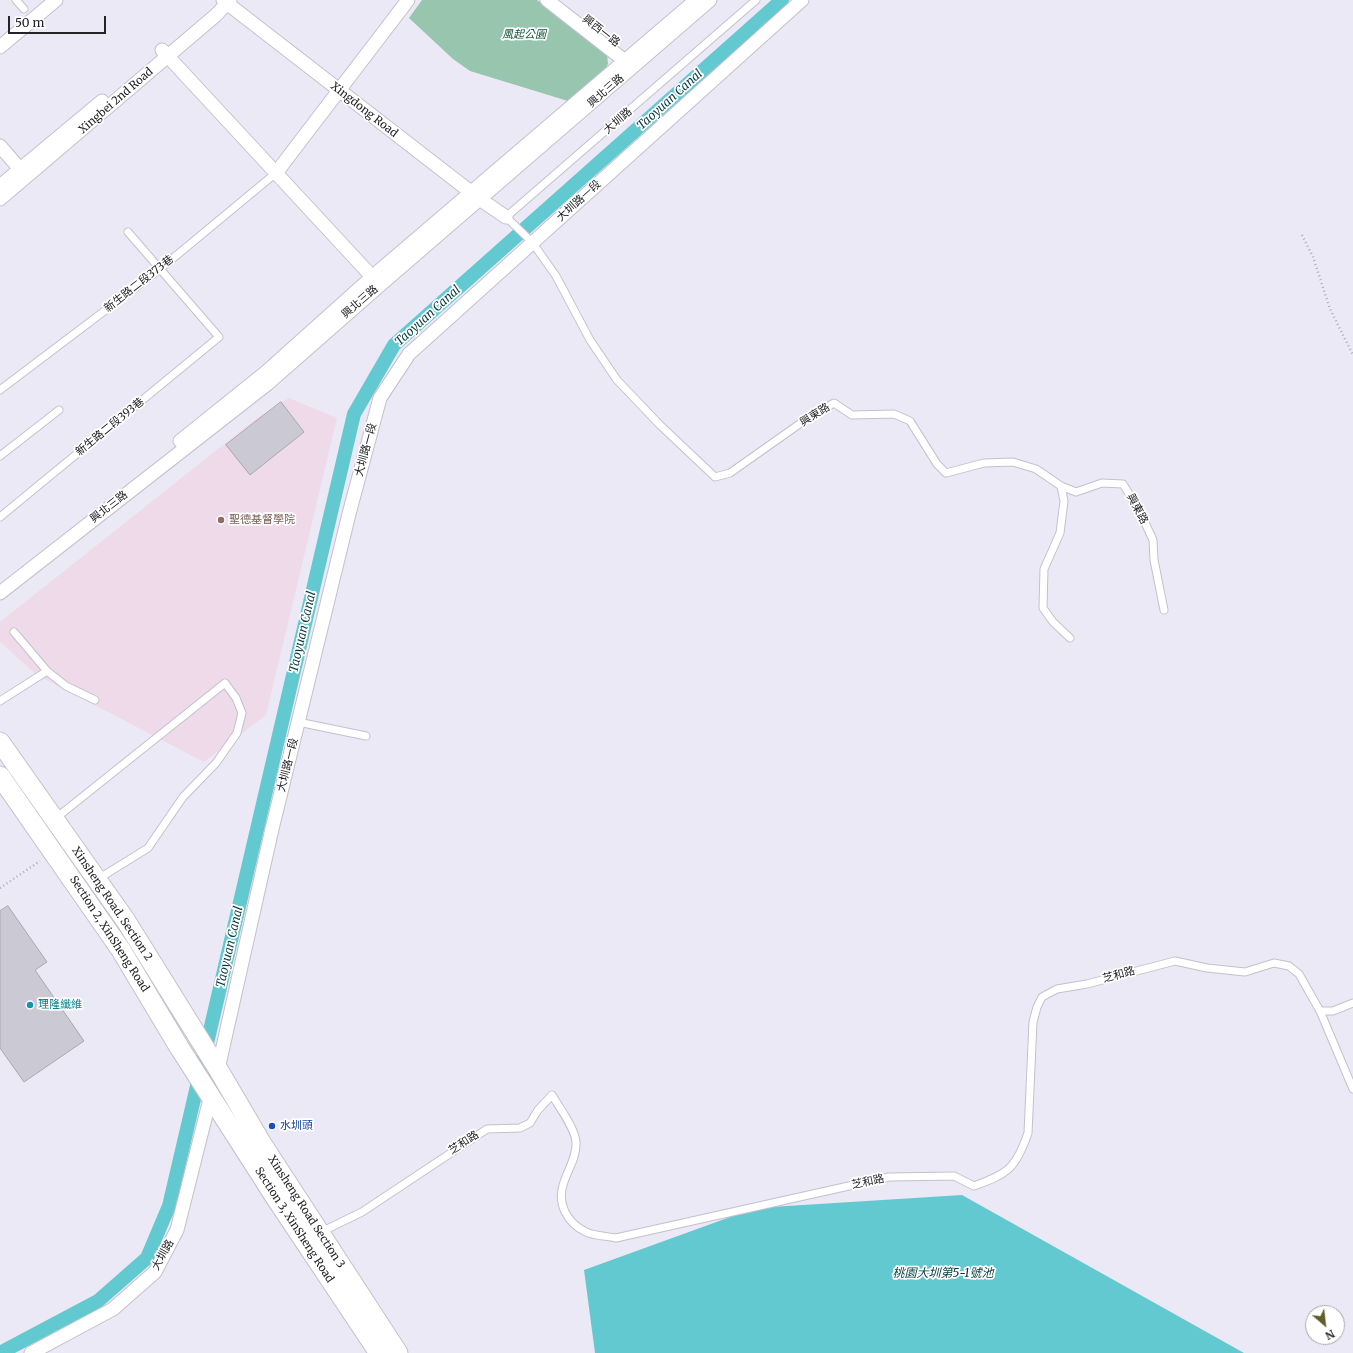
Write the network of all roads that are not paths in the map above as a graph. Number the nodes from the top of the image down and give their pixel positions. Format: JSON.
{"nodes":[{"id":1,"x":16,"y":0,"type":"edge"},
{"id":2,"x":56,"y":0,"type":"edge"},
{"id":3,"x":408,"y":0,"type":"edge"},
{"id":4,"x":547,"y":0,"type":"edge"},
{"id":5,"x":562,"y":0,"type":"edge"},
{"id":6,"x":696,"y":0,"type":"edge"},
{"id":7,"x":710,"y":0,"type":"edge"},
{"id":8,"x":756,"y":0,"type":"edge"},
{"id":9,"x":802,"y":0,"type":"edge"},
{"id":10,"x":224,"y":1,"type":"edge"},
{"id":11,"x":24,"y":9,"type":"dead end"},
{"id":12,"x":0,"y":47,"type":"edge"},
{"id":13,"x":165,"y":53,"type":"junction"},
{"id":14,"x":631,"y":60,"type":"junction"},
{"id":15,"x":339,"y":91,"type":"junction"},
{"id":16,"x":0,"y":146,"type":"edge"},
{"id":17,"x":276,"y":173,"type":"junction"},
{"id":18,"x":24,"y":174,"type":"junction"},
{"id":19,"x":0,"y":186,"type":"edge"},
{"id":20,"x":476,"y":196,"type":"junction"},
{"id":21,"x":0,"y":199,"type":"edge"},
{"id":22,"x":510,"y":219,"type":"junction"},
{"id":23,"x":128,"y":232,"type":"dead end"},
{"id":24,"x":532,"y":242,"type":"junction"},
{"id":25,"x":160,"y":268,"type":"junction"},
{"id":26,"x":376,"y":281,"type":"junction"},
{"id":27,"x":0,"y":390,"type":"edge"},
{"id":28,"x":59,"y":410,"type":"dead end"},
{"id":29,"x":0,"y":456,"type":"edge"},
{"id":30,"x":1061,"y":486,"type":"junction"},
{"id":31,"x":0,"y":517,"type":"edge"},
{"id":32,"x":0,"y":582,"type":"edge"},
{"id":33,"x":0,"y":593,"type":"edge"},
{"id":34,"x":1164,"y":610,"type":"dead end"},
{"id":35,"x":14,"y":632,"type":"dead end"},
{"id":36,"x":1070,"y":638,"type":"dead end"},
{"id":37,"x":47,"y":671,"type":"junction"},
{"id":38,"x":95,"y":700,"type":"dead end"},
{"id":39,"x":0,"y":701,"type":"edge"},
{"id":40,"x":298,"y":722,"type":"junction"},
{"id":41,"x":366,"y":736,"type":"dead end"},
{"id":42,"x":0,"y":742,"type":"edge"},
{"id":43,"x":0,"y":776,"type":"edge"},
{"id":44,"x":54,"y":820,"type":"junction"},
{"id":45,"x":96,"y":880,"type":"junction"},
{"id":46,"x":1353,"y":1003,"type":"edge"},
{"id":47,"x":1320,"y":1011,"type":"junction"},
{"id":48,"x":218,"y":1069,"type":"junction"},
{"id":49,"x":1353,"y":1089,"type":"edge"},
{"id":50,"x":211,"y":1095,"type":"junction"},
{"id":51,"x":320,"y":1233,"type":"junction"},
{"id":52,"x":31,"y":1353,"type":"edge"},
{"id":53,"x":379,"y":1353,"type":"edge"},
{"id":54,"x":398,"y":1353,"type":"edge"}],
"edges":[{"from":1,"to":11,"type":"lane"},
{"from":2,"to":12,"type":"street"},
{"from":3,"to":15,"type":"street"},
{"from":4,"to":14,"type":"street"},
{"from":5,"to":14,"type":"street","name":"興西一路"},
{"from":6,"to":14,"type":"street"},
{"from":7,"to":14,"type":"street"},
{"from":8,"to":22,"type":"lane","name":"大圳路"},
{"from":9,"to":24,"type":"street","name":"大圳路一段"},
{"from":10,"to":13,"type":"street","name":"Xingbei 2nd Road"},
{"from":10,"to":15,"type":"street","name":"Xingdong Road"},
{"from":13,"to":17,"type":"street"},
{"from":13,"to":18,"type":"street","name":"Xingbei 2nd Road"},
{"from":14,"to":20,"type":"street"},
{"from":15,"to":17,"type":"street"},
{"from":15,"to":20,"type":"street","name":"Xingdong Road"},
{"from":16,"to":18,"type":"street"},
{"from":17,"to":25,"type":"lane","name":"新生路二段373巷"},
{"from":17,"to":26,"type":"street"},
{"from":18,"to":19,"type":"street","name":"Xingbei 2nd Road"},
{"from":18,"to":21,"type":"street","name":"Xingbei 2nd Road"},
{"from":20,"to":22,"type":"street","name":"Xingdong Road"},
{"from":20,"to":26,"type":"street"},
{"from":22,"to":24,"type":"lane"},
{"from":23,"to":25,"type":"lane"},
{"from":24,"to":30,"type":"lane","name":"興東路"},
{"from":24,"to":40,"type":"street","name":"大圳路一段"},
{"from":25,"to":27,"type":"lane","name":"新生路二段373巷"},
{"from":25,"to":31,"type":"lane","name":"新生路二段393巷"},
{"from":26,"to":32,"type":"street"},
{"from":26,"to":33,"type":"street","name":"興北三路"},
{"from":28,"to":29,"type":"lane"},
{"from":30,"to":34,"type":"lane","name":"興東路"},
{"from":30,"to":36,"type":"lane"},
{"from":35,"to":37,"type":"lane"},
{"from":37,"to":38,"type":"lane"},
{"from":37,"to":39,"type":"lane"},
{"from":40,"to":41,"type":"lane"},
{"from":40,"to":48,"type":"street","name":"大圳路一段"},
{"from":42,"to":44,"type":"main road","name":"Xinsheng Road. Section 2"},
{"from":43,"to":50,"type":"main road","name":"Section 2, XinSheng Road"},
{"from":44,"to":45,"type":"main road","name":"Xinsheng Road. Section 2"},
{"from":44,"to":45,"type":"lane"},
{"from":45,"to":48,"type":"main road","name":"Xinsheng Road. Section 2"},
{"from":46,"to":47,"type":"lane"},
{"from":47,"to":49,"type":"lane","name":"芝和路"},
{"from":47,"to":51,"type":"lane","name":"芝和路"},
{"from":48,"to":51,"type":"main road","name":"Xinsheng Road Section 3"},
{"from":50,"to":52,"type":"street","name":"大圳路"},
{"from":50,"to":53,"type":"main road","name":"Section 3, XinSheng Road"},
{"from":51,"to":54,"type":"main road","name":"Xinsheng Road Section 3"}]}
